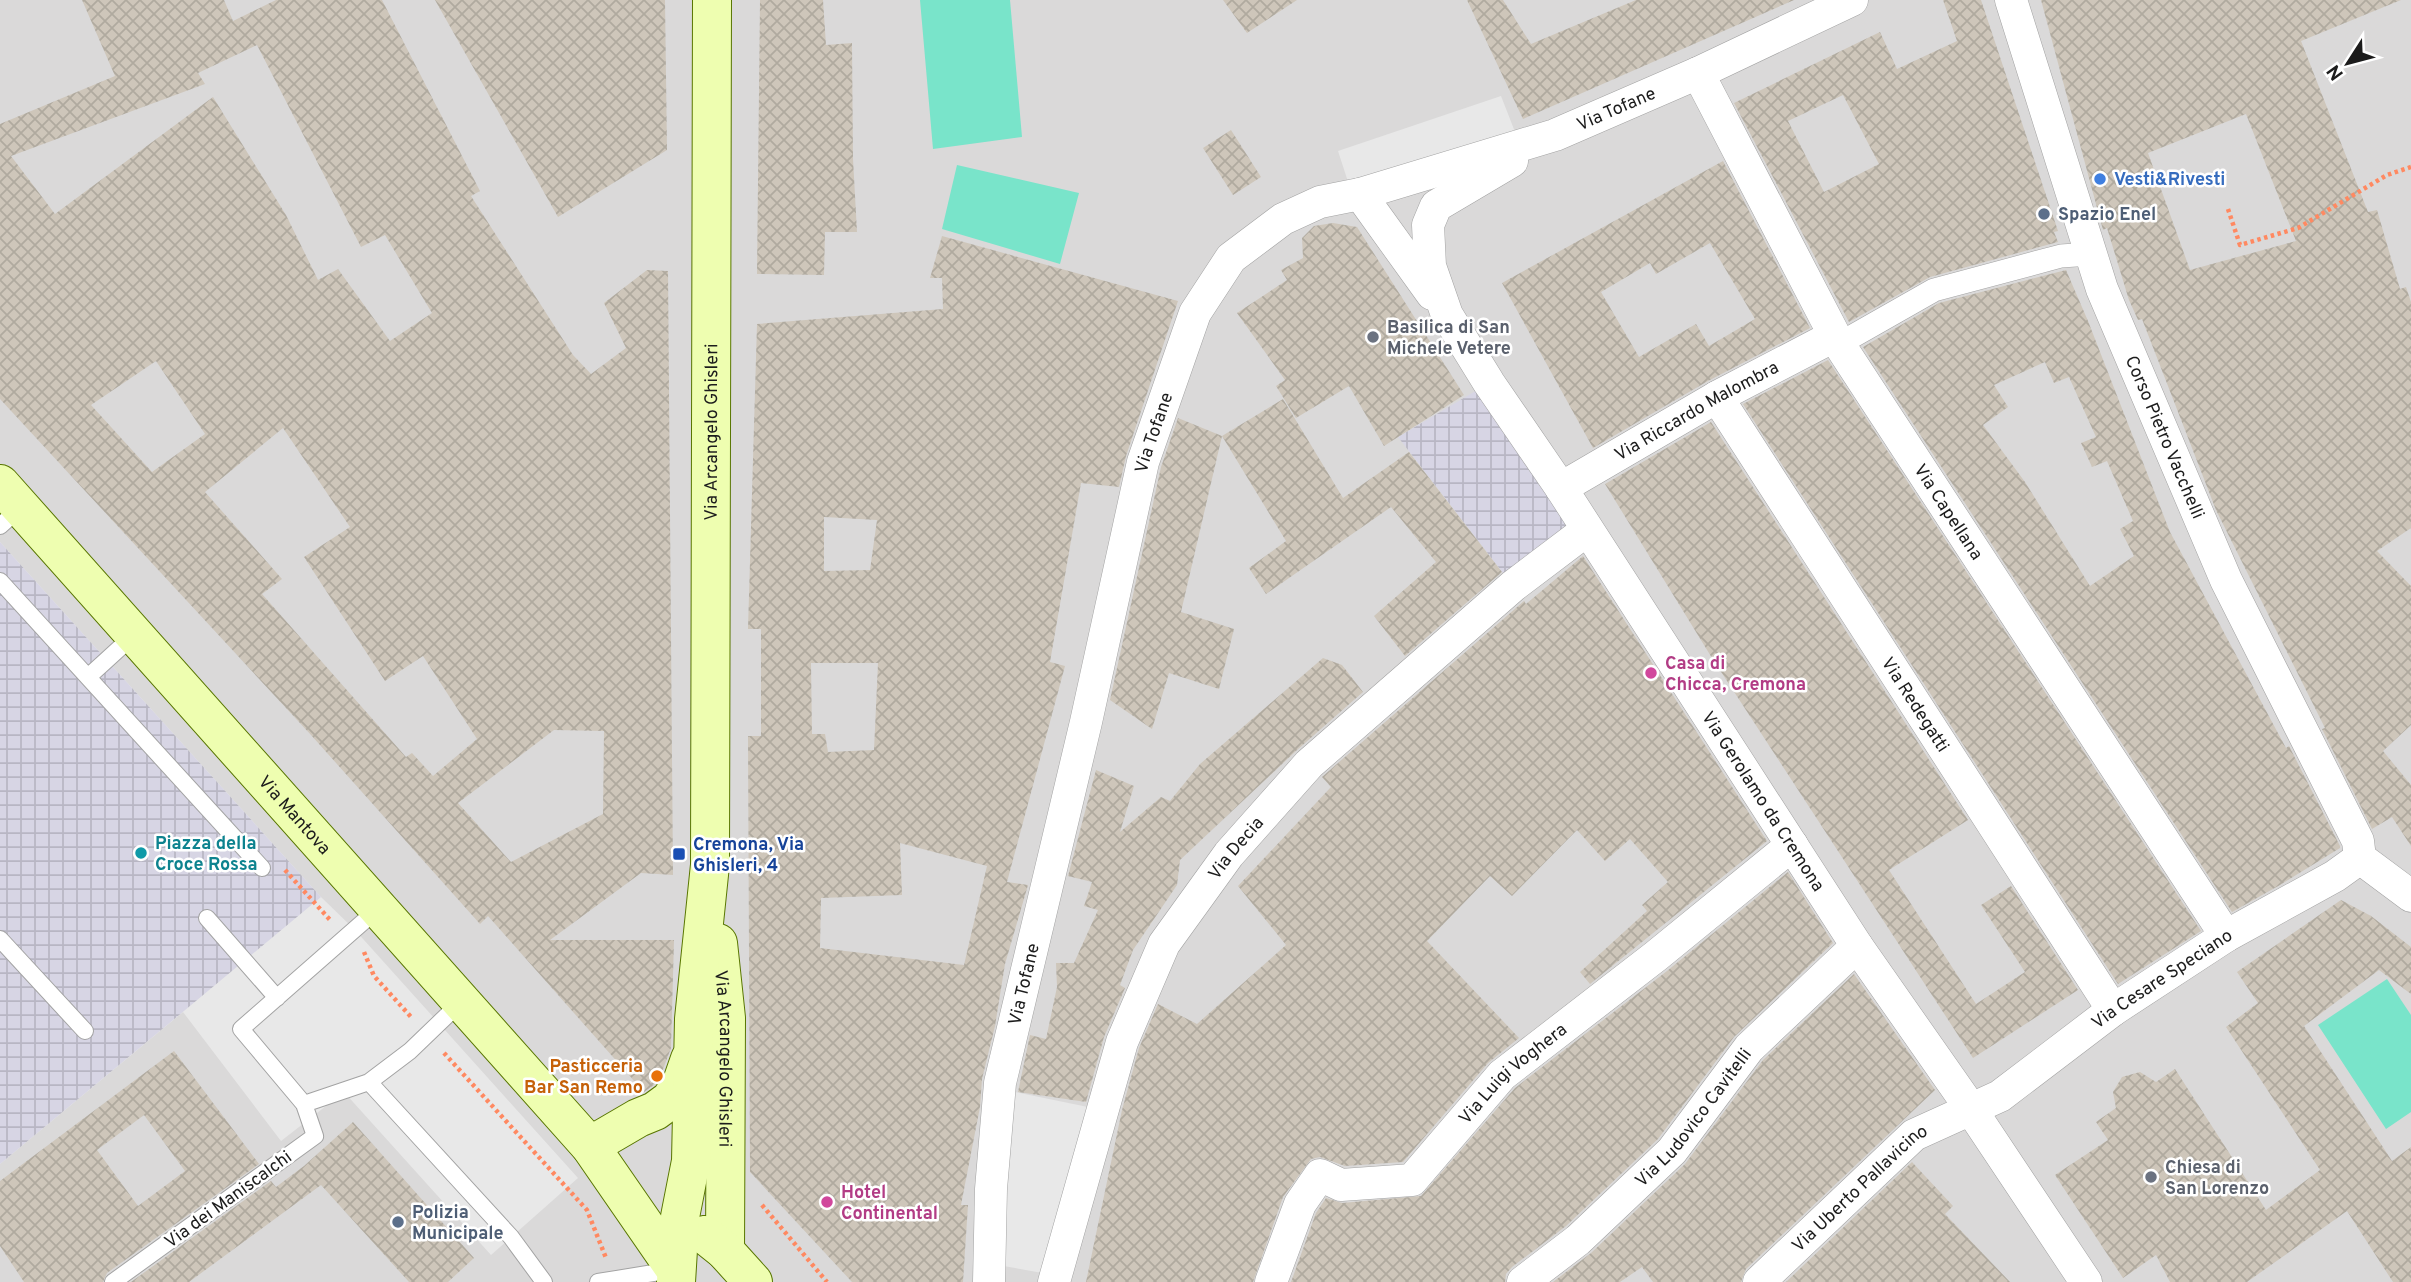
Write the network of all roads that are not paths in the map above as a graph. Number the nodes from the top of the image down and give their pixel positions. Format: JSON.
{"nodes":[{"id":1,"x":712,"y":0,"type":"edge"},
{"id":2,"x":1852,"y":0,"type":"edge"},
{"id":3,"x":2011,"y":0,"type":"edge"},
{"id":4,"x":1698,"y":73,"type":"junction"},
{"id":5,"x":1555,"y":135,"type":"junction"},
{"id":6,"x":1360,"y":194,"type":"junction"},
{"id":7,"x":2091,"y":254,"type":"junction"},
{"id":8,"x":1447,"y":315,"type":"junction"},
{"id":9,"x":1836,"y":340,"type":"junction"},
{"id":10,"x":1717,"y":397,"type":"junction"},
{"id":11,"x":1560,"y":488,"type":"junction"},
{"id":12,"x":7,"y":506,"type":"edge"},
{"id":13,"x":1587,"y":530,"type":"junction"},
{"id":14,"x":0,"y":581,"type":"edge"},
{"id":15,"x":134,"y":635,"type":"junction"},
{"id":16,"x":88,"y":677,"type":"junction"},
{"id":17,"x":1792,"y":845,"type":"junction"},
{"id":18,"x":2360,"y":858,"type":"junction"},
{"id":19,"x":710,"y":865,"type":"junction"},
{"id":20,"x":262,"y":868,"type":"dead end"},
{"id":21,"x":2411,"y":896,"type":"edge"},
{"id":22,"x":379,"y":908,"type":"junction"},
{"id":23,"x":208,"y":918,"type":"dead end"},
{"id":24,"x":2227,"y":936,"type":"junction"},
{"id":25,"x":0,"y":939,"type":"edge"},
{"id":26,"x":1857,"y":946,"type":"junction"},
{"id":27,"x":277,"y":998,"type":"junction"},
{"id":28,"x":462,"y":1001,"type":"junction"},
{"id":29,"x":2113,"y":1010,"type":"junction"},
{"id":30,"x":85,"y":1031,"type":"dead end"},
{"id":31,"x":693,"y":1051,"type":"junction"},
{"id":32,"x":369,"y":1082,"type":"junction"},
{"id":33,"x":304,"y":1104,"type":"junction"},
{"id":34,"x":1971,"y":1109,"type":"junction"},
{"id":35,"x":590,"y":1146,"type":"junction"},
{"id":36,"x":680,"y":1217,"type":"junction"},
{"id":37,"x":725,"y":1251,"type":"junction"},
{"id":38,"x":675,"y":1276,"type":"edge"},
{"id":39,"x":113,"y":1282,"type":"edge"},
{"id":40,"x":544,"y":1282,"type":"edge"},
{"id":41,"x":598,"y":1282,"type":"edge"},
{"id":42,"x":753,"y":1282,"type":"edge"},
{"id":43,"x":989,"y":1282,"type":"edge"},
{"id":44,"x":1054,"y":1282,"type":"edge"},
{"id":45,"x":1272,"y":1282,"type":"edge"},
{"id":46,"x":1523,"y":1282,"type":"edge"},
{"id":47,"x":1759,"y":1282,"type":"edge"},
{"id":48,"x":2087,"y":1282,"type":"edge"}],
"edges":[{"from":1,"to":19,"type":"main road","name":"Via Arcangelo Ghisleri"},
{"from":2,"to":4,"type":"street","name":"Via Tofane"},
{"from":3,"to":7,"type":"street","name":"Corso Pietro Vacchelli"},
{"from":4,"to":5,"type":"street","name":"Via Tofane"},
{"from":4,"to":9,"type":"street","name":"Via Capellana"},
{"from":5,"to":6,"type":"street","name":"Via Tofane"},
{"from":5,"to":8,"type":"street","name":"Via Gerolamo da Cremona"},
{"from":6,"to":8,"type":"street"},
{"from":6,"to":43,"type":"street","name":"Via Tofane"},
{"from":7,"to":9,"type":"street","name":"Via Riccardo Malombra"},
{"from":7,"to":18,"type":"street","name":"Corso Pietro Vacchelli"},
{"from":8,"to":11,"type":"street","name":"Via Gerolamo da Cremona"},
{"from":9,"to":10,"type":"street","name":"Via Riccardo Malombra"},
{"from":9,"to":24,"type":"street","name":"Via Capellana"},
{"from":10,"to":11,"type":"street","name":"Via Riccardo Malombra"},
{"from":10,"to":29,"type":"street","name":"Via Redegatti"},
{"from":11,"to":13,"type":"street","name":"Via Gerolamo da Cremona"},
{"from":12,"to":15,"type":"main road","name":"Via Mantova"},
{"from":13,"to":17,"type":"street","name":"Via Gerolamo da Cremona"},
{"from":13,"to":44,"type":"street","name":"Via Decia"},
{"from":14,"to":16,"type":"lane"},
{"from":15,"to":16,"type":"lane"},
{"from":15,"to":22,"type":"main road","name":"Via Mantova"},
{"from":16,"to":20,"type":"lane"},
{"from":17,"to":26,"type":"street","name":"Via Gerolamo da Cremona"},
{"from":17,"to":45,"type":"street","name":"Via Luigi Voghera"},
{"from":18,"to":21,"type":"street"},
{"from":18,"to":24,"type":"street","name":"Via Cesare Speciano"},
{"from":19,"to":31,"type":"main road","name":"Via Arcangelo Ghisleri"},
{"from":19,"to":37,"type":"main road","name":"Via Arcangelo Ghisleri"},
{"from":22,"to":27,"type":"lane"},
{"from":22,"to":28,"type":"main road","name":"Via Mantova"},
{"from":23,"to":27,"type":"lane"},
{"from":24,"to":29,"type":"street","name":"Via Cesare Speciano"},
{"from":25,"to":30,"type":"lane"},
{"from":26,"to":34,"type":"street","name":"Via Gerolamo da Cremona"},
{"from":26,"to":46,"type":"street","name":"Via Ludovico Cavitelli"},
{"from":27,"to":33,"type":"lane"},
{"from":28,"to":32,"type":"lane"},
{"from":28,"to":35,"type":"main road","name":"Via Mantova"},
{"from":29,"to":34,"type":"street","name":"Via Cesare Speciano"},
{"from":31,"to":35,"type":"main road","name":"Via Arcangelo Ghisleri"},
{"from":31,"to":36,"type":"main road","name":"Via Arcangelo Ghisleri"},
{"from":32,"to":33,"type":"lane"},
{"from":32,"to":40,"type":"lane"},
{"from":33,"to":39,"type":"lane","name":"Via dei Maniscalchi"},
{"from":34,"to":47,"type":"street","name":"Via Uberto Pallavicino"},
{"from":34,"to":48,"type":"street","name":"Via Gerolamo da Cremona"},
{"from":35,"to":36,"type":"main road","name":"Via Mantova"},
{"from":35,"to":38,"type":"main road","name":"Via Mantova"},
{"from":36,"to":37,"type":"main road","name":"Via Mantova"},
{"from":36,"to":38,"type":"main road","name":"Via Arcangelo Ghisleri"},
{"from":37,"to":42,"type":"main road","name":"Via Mantova"},
{"from":38,"to":41,"type":"lane"}]}
